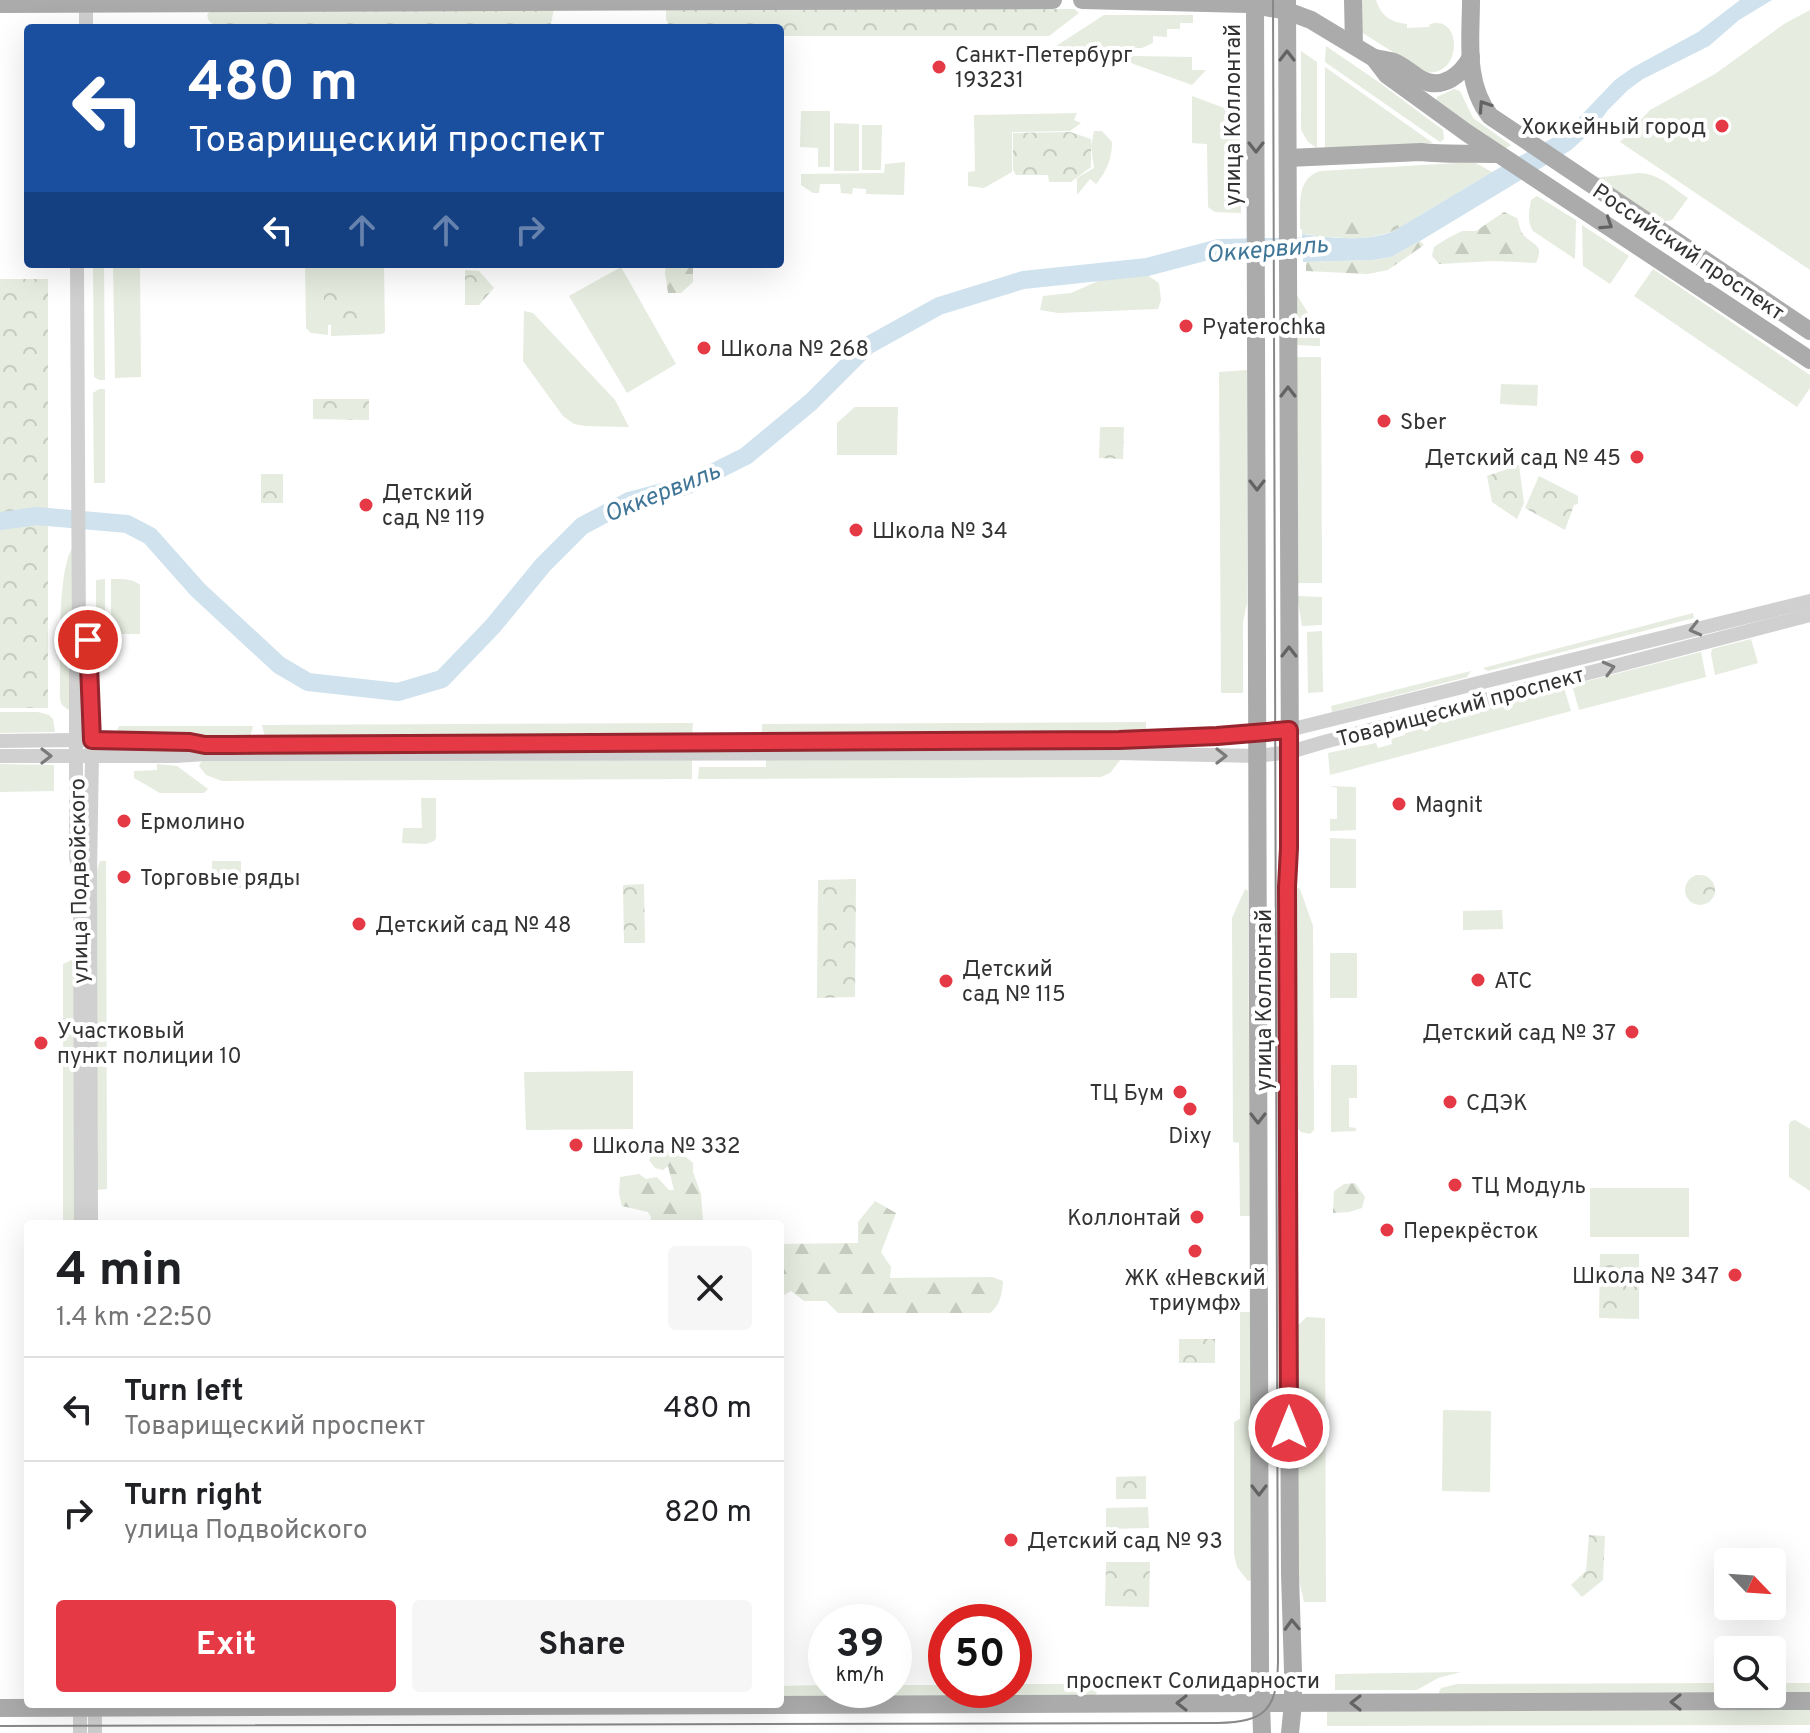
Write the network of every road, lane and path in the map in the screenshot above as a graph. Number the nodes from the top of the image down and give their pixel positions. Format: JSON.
{"nodes":[{"id":1,"x":1053,"y":0,"type":"edge"},
{"id":2,"x":1082,"y":0,"type":"edge"},
{"id":3,"x":1353,"y":0,"type":"edge"},
{"id":4,"x":1471,"y":0,"type":"edge"},
{"id":5,"x":82,"y":2,"type":"edge"},
{"id":6,"x":1255,"y":2,"type":"edge"},
{"id":7,"x":0,"y":4,"type":"edge"},
{"id":8,"x":1287,"y":5,"type":"edge"},
{"id":9,"x":78,"y":24,"type":"edge"},
{"id":10,"x":85,"y":24,"type":"edge"},
{"id":11,"x":1354,"y":45,"type":"junction"},
{"id":12,"x":1471,"y":57,"type":"junction"},
{"id":13,"x":1374,"y":58,"type":"junction"},
{"id":14,"x":1451,"y":122,"type":"junction"},
{"id":15,"x":1421,"y":152,"type":"junction"},
{"id":16,"x":1497,"y":154,"type":"junction"},
{"id":17,"x":1288,"y":158,"type":"junction"},
{"id":18,"x":77,"y":268,"type":"edge"},
{"id":19,"x":86,"y":268,"type":"edge"},
{"id":20,"x":1810,"y":331,"type":"edge"},
{"id":21,"x":1810,"y":360,"type":"edge"},
{"id":22,"x":83,"y":500,"type":"junction"},
{"id":23,"x":83,"y":539,"type":"junction"},
{"id":24,"x":1810,"y":601,"type":"edge"},
{"id":25,"x":1810,"y":615,"type":"edge"},
{"id":26,"x":1289,"y":730,"type":"junction"},
{"id":27,"x":1257,"y":733,"type":"junction"},
{"id":28,"x":76,"y":740,"type":"junction"},
{"id":29,"x":92,"y":740,"type":"junction"},
{"id":30,"x":0,"y":741,"type":"edge"},
{"id":31,"x":1290,"y":752,"type":"junction"},
{"id":32,"x":0,"y":756,"type":"edge"},
{"id":33,"x":76,"y":756,"type":"junction"},
{"id":34,"x":92,"y":756,"type":"junction"},
{"id":35,"x":1257,"y":756,"type":"junction"},
{"id":36,"x":81,"y":1220,"type":"edge"},
{"id":37,"x":91,"y":1220,"type":"edge"},
{"id":38,"x":1810,"y":1701,"type":"edge"},
{"id":39,"x":1260,"y":1703,"type":"junction"},
{"id":40,"x":1293,"y":1703,"type":"junction"},
{"id":41,"x":784,"y":1704,"type":"edge"},
{"id":42,"x":24,"y":1707,"type":"edge"},
{"id":43,"x":0,"y":1708,"type":"edge"},
{"id":44,"x":86,"y":1708,"type":"edge"},
{"id":45,"x":88,"y":1708,"type":"edge"},
{"id":46,"x":80,"y":1733,"type":"edge"},
{"id":47,"x":95,"y":1733,"type":"edge"},
{"id":48,"x":1262,"y":1733,"type":"edge"},
{"id":49,"x":1290,"y":1733,"type":"edge"}],
"edges":[{"from":1,"to":5,"type":"main road"},
{"from":2,"to":6,"type":"main road"},
{"from":3,"to":11,"type":"main road"},
{"from":4,"to":12,"type":"main road"},
{"from":5,"to":7,"type":"main road"},
{"from":5,"to":9,"type":"street"},
{"from":5,"to":10,"type":"street"},
{"from":6,"to":8,"type":"main road"},
{"from":6,"to":27,"type":"main road","name":"улица Коллонтай","one_way":true},
{"from":8,"to":11,"type":"main road"},
{"from":17,"to":8,"type":"main road","one_way":true},
{"from":11,"to":13,"type":"main road"},
{"from":12,"to":13,"type":"main road"},
{"from":20,"to":12,"type":"main road","name":"Российский проспект","one_way":true},
{"from":13,"to":14,"type":"main road"},
{"from":14,"to":15,"type":"main road"},
{"from":14,"to":16,"type":"main road"},
{"from":15,"to":16,"type":"main road"},
{"from":15,"to":17,"type":"main road"},
{"from":16,"to":21,"type":"main road","name":"Российский проспект","one_way":true},
{"from":26,"to":17,"type":"main road","name":"улица Коллонтай","one_way":true},
{"from":18,"to":22,"type":"street"},
{"from":19,"to":22,"type":"street"},
{"from":22,"to":23,"type":"street"},
{"from":23,"to":28,"type":"street","name":"улица Подвойского"},
{"from":23,"to":29,"type":"street","name":"улица Подвойского"},
{"from":24,"to":26,"type":"street","name":"Товарищеский проспект","one_way":true},
{"from":31,"to":25,"type":"street","name":"Товарищеский проспект","one_way":true},
{"from":26,"to":27,"type":"street","name":"Товарищеский проспект"},
{"from":26,"to":31,"type":"main road","name":"улица Коллонтай"},
{"from":27,"to":29,"type":"street","name":"Товарищеский проспект"},
{"from":27,"to":35,"type":"main road","name":"улица Коллонтай"},
{"from":28,"to":29,"type":"street","name":"Товарищеский проспект"},
{"from":28,"to":30,"type":"street","name":"Товарищеский проспект"},
{"from":28,"to":33,"type":"street","name":"улица Подвойского"},
{"from":29,"to":34,"type":"street","name":"улица Подвойского"},
{"from":31,"to":35,"type":"street","name":"Товарищеский проспект"},
{"from":40,"to":31,"type":"main road","name":"улица Коллонтай","one_way":true},
{"from":32,"to":33,"type":"street","name":"Товарищеский проспект","one_way":true},
{"from":33,"to":34,"type":"street","name":"Товарищеский проспект"},
{"from":33,"to":36,"type":"street","name":"улица Подвойского"},
{"from":34,"to":35,"type":"street","name":"Товарищеский проспект","one_way":true},
{"from":34,"to":37,"type":"street","name":"улица Подвойского"},
{"from":35,"to":39,"type":"main road","name":"улица Коллонтай","one_way":true},
{"from":38,"to":40,"type":"main road","name":"проспект Солидарности","one_way":true},
{"from":39,"to":40,"type":"main road","name":"проспект Солидарности"},
{"from":39,"to":41,"type":"main road","name":"проспект Солидарности","one_way":true},
{"from":39,"to":48,"type":"main road","name":"улица Коллонтай"},
{"from":40,"to":49,"type":"main road","name":"улица Коллонтай"},
{"from":42,"to":43,"type":"main road","name":"проспект Солидарности"},
{"from":44,"to":46,"type":"street"},
{"from":45,"to":47,"type":"street"}]}
